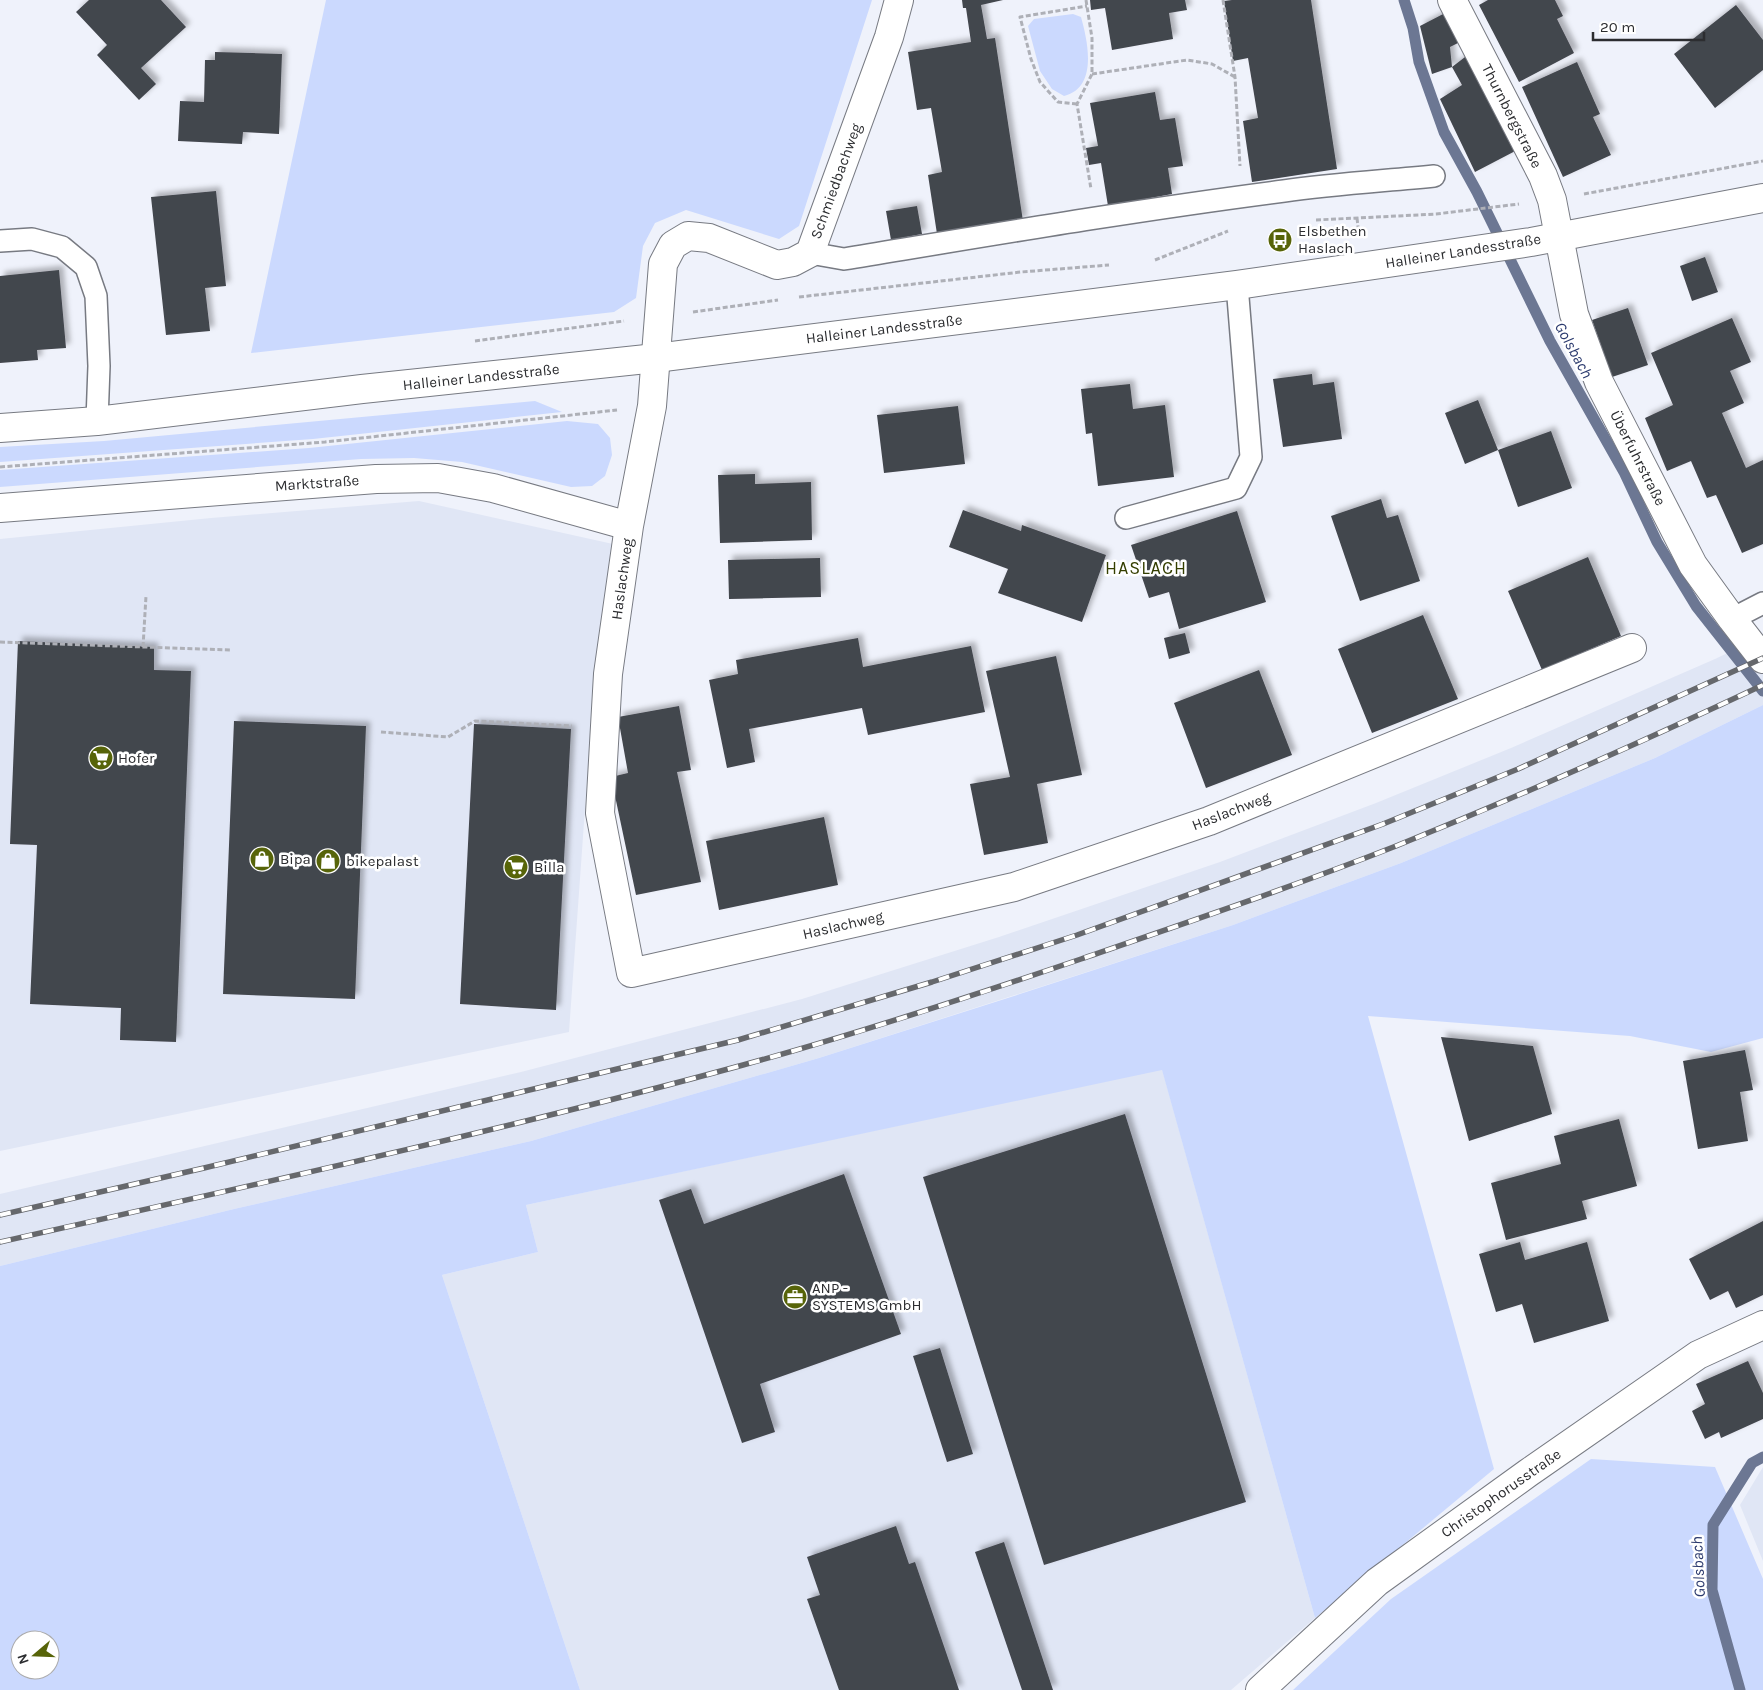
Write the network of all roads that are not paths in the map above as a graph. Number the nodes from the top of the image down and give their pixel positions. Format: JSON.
{"nodes":[{"id":1,"x":899,"y":0,"type":"edge"},
{"id":2,"x":1452,"y":0,"type":"edge"},
{"id":3,"x":1434,"y":176,"type":"dead end"},
{"id":4,"x":1763,"y":198,"type":"edge"},
{"id":5,"x":1558,"y":237,"type":"junction"},
{"id":6,"x":0,"y":240,"type":"edge"},
{"id":7,"x":810,"y":253,"type":"junction"},
{"id":8,"x":1237,"y":285,"type":"junction"},
{"id":9,"x":656,"y":358,"type":"junction"},
{"id":10,"x":98,"y":421,"type":"junction"},
{"id":11,"x":0,"y":428,"type":"edge"},
{"id":12,"x":0,"y":508,"type":"edge"},
{"id":13,"x":1126,"y":518,"type":"dead end"},
{"id":14,"x":629,"y":526,"type":"junction"},
{"id":15,"x":1763,"y":603,"type":"edge"},
{"id":16,"x":1732,"y":619,"type":"junction"},
{"id":17,"x":1632,"y":648,"type":"dead end"},
{"id":18,"x":1763,"y":659,"type":"edge"},
{"id":19,"x":1763,"y":1325,"type":"edge"},
{"id":20,"x":1260,"y":1690,"type":"edge"}],
"edges":[{"from":1,"to":7,"type":"street","name":"Schmiedbachweg"},
{"from":2,"to":5,"type":"street","name":"Thurnbergstraße"},
{"from":3,"to":7,"type":"lane"},
{"from":4,"to":5,"type":"street","name":"Halleiner Landesstraße"},
{"from":5,"to":8,"type":"street","name":"Halleiner Landesstraße"},
{"from":5,"to":16,"type":"street","name":"Überfuhrstraße"},
{"from":6,"to":10,"type":"lane"},
{"from":7,"to":9,"type":"street","name":"Schmiedbachweg"},
{"from":8,"to":9,"type":"street","name":"Halleiner Landesstraße"},
{"from":8,"to":13,"type":"lane"},
{"from":9,"to":10,"type":"street","name":"Halleiner Landesstraße"},
{"from":9,"to":14,"type":"street","name":"Haslachweg"},
{"from":10,"to":11,"type":"street","name":"Halleiner Landesstraße"},
{"from":12,"to":14,"type":"street","name":"Marktstraße"},
{"from":14,"to":17,"type":"street","name":"Haslachweg"},
{"from":15,"to":16,"type":"lane"},
{"from":16,"to":18,"type":"street","name":"Überfuhrstraße"},
{"from":19,"to":20,"type":"street","name":"Christophorusstraße"}]}
